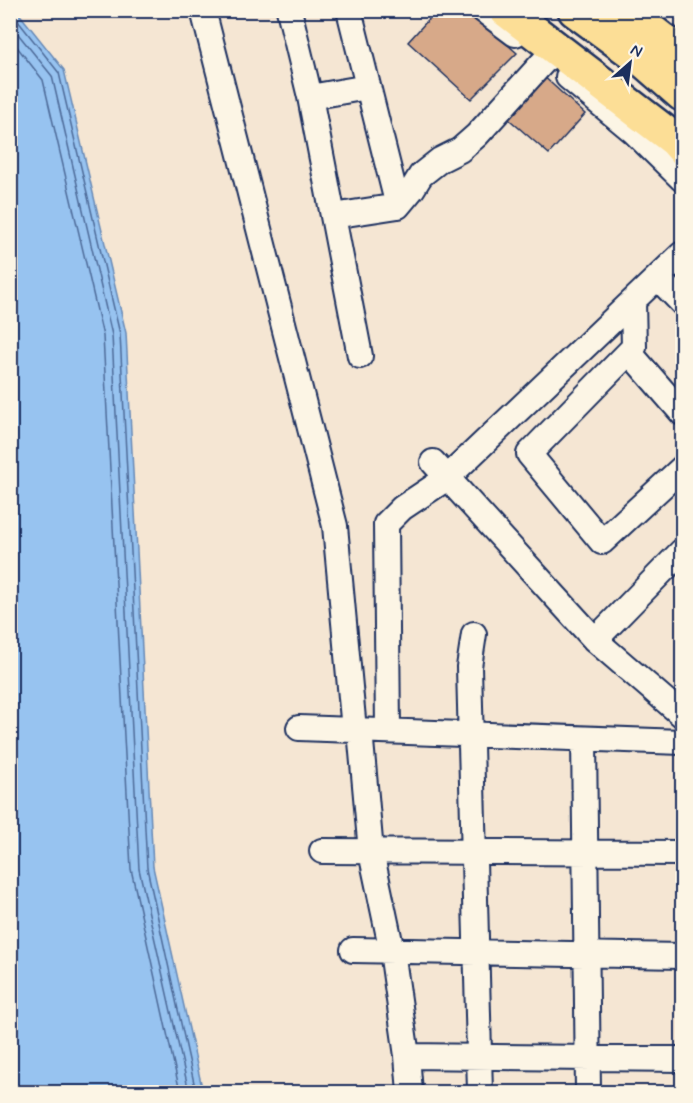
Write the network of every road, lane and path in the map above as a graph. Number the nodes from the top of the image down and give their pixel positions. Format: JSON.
{"nodes":[{"id":1,"x":203,"y":10,"type":"edge"},
{"id":2,"x":289,"y":10,"type":"edge"},
{"id":3,"x":349,"y":10,"type":"edge"},
{"id":4,"x":483,"y":10,"type":"edge"},
{"id":5,"x":506,"y":10,"type":"edge"},
{"id":6,"x":529,"y":10,"type":"edge"},
{"id":7,"x":575,"y":10,"type":"edge"},
{"id":8,"x":624,"y":10,"type":"edge"},
{"id":9,"x":647,"y":10,"type":"edge"},
{"id":10,"x":682,"y":40,"type":"edge"},
{"id":11,"x":546,"y":59,"type":"junction"},
{"id":12,"x":368,"y":87,"type":"junction"},
{"id":13,"x":682,"y":94,"type":"edge"},
{"id":14,"x":310,"y":97,"type":"junction"},
{"id":15,"x":682,"y":128,"type":"edge"},
{"id":16,"x":682,"y":148,"type":"edge"},
{"id":17,"x":682,"y":179,"type":"edge"},
{"id":18,"x":398,"y":206,"type":"junction"},
{"id":19,"x":333,"y":216,"type":"junction"},
{"id":20,"x":682,"y":254,"type":"edge"},
{"id":21,"x":658,"y":278,"type":"junction"},
{"id":22,"x":633,"y":302,"type":"junction"},
{"id":23,"x":682,"y":303,"type":"edge"},
{"id":24,"x":629,"y":352,"type":"junction"},
{"id":25,"x":360,"y":356,"type":"dead end"},
{"id":26,"x":682,"y":413,"type":"edge"},
{"id":27,"x":682,"y":468,"type":"edge"},
{"id":28,"x":440,"y":470,"type":"junction"},
{"id":29,"x":682,"y":551,"type":"edge"},
{"id":30,"x":474,"y":634,"type":"dead end"},
{"id":31,"x":595,"y":640,"type":"junction"},
{"id":32,"x":682,"y":715,"type":"edge"},
{"id":33,"x":299,"y":728,"type":"dead end"},
{"id":34,"x":357,"y":730,"type":"junction"},
{"id":35,"x":388,"y":731,"type":"junction"},
{"id":36,"x":471,"y":734,"type":"junction"},
{"id":37,"x":584,"y":738,"type":"junction"},
{"id":38,"x":682,"y":742,"type":"edge"},
{"id":39,"x":322,"y":851,"type":"dead end"},
{"id":40,"x":371,"y":852,"type":"junction"},
{"id":41,"x":473,"y":852,"type":"junction"},
{"id":42,"x":585,"y":853,"type":"junction"},
{"id":43,"x":682,"y":853,"type":"edge"},
{"id":44,"x":353,"y":950,"type":"dead end"},
{"id":45,"x":392,"y":951,"type":"junction"},
{"id":46,"x":476,"y":952,"type":"junction"},
{"id":47,"x":586,"y":954,"type":"junction"},
{"id":48,"x":682,"y":956,"type":"edge"},
{"id":49,"x":407,"y":1056,"type":"junction"},
{"id":50,"x":479,"y":1056,"type":"junction"},
{"id":51,"x":588,"y":1058,"type":"junction"},
{"id":52,"x":682,"y":1059,"type":"edge"},
{"id":53,"x":410,"y":1092,"type":"edge"},
{"id":54,"x":480,"y":1092,"type":"edge"},
{"id":55,"x":588,"y":1092,"type":"edge"}],
"edges":[{"from":1,"to":34,"type":"street"},
{"from":2,"to":14,"type":"street"},
{"from":3,"to":12,"type":"street"},
{"from":4,"to":11,"type":"street"},
{"from":5,"to":16,"type":"highway"},
{"from":6,"to":15,"type":"highway"},
{"from":7,"to":13,"type":"highway"},
{"from":8,"to":10,"type":"highway"},
{"from":9,"to":10,"type":"street"},
{"from":11,"to":17,"type":"street"},
{"from":11,"to":18,"type":"street"},
{"from":12,"to":14,"type":"street"},
{"from":12,"to":18,"type":"street"},
{"from":14,"to":19,"type":"street"},
{"from":18,"to":19,"type":"street"},
{"from":19,"to":25,"type":"street"},
{"from":20,"to":21,"type":"street"},
{"from":21,"to":22,"type":"street"},
{"from":21,"to":23,"type":"street"},
{"from":22,"to":24,"type":"street"},
{"from":22,"to":28,"type":"street"},
{"from":24,"to":26,"type":"street"},
{"from":24,"to":27,"type":"street"},
{"from":28,"to":31,"type":"street"},
{"from":28,"to":35,"type":"street"},
{"from":29,"to":31,"type":"street"},
{"from":30,"to":36,"type":"street"},
{"from":31,"to":32,"type":"street"},
{"from":33,"to":34,"type":"street"},
{"from":34,"to":35,"type":"street"},
{"from":34,"to":40,"type":"street"},
{"from":35,"to":36,"type":"street"},
{"from":36,"to":37,"type":"street"},
{"from":36,"to":41,"type":"street"},
{"from":37,"to":38,"type":"street"},
{"from":37,"to":42,"type":"street"},
{"from":39,"to":40,"type":"street"},
{"from":40,"to":41,"type":"street"},
{"from":40,"to":45,"type":"street"},
{"from":41,"to":42,"type":"street"},
{"from":41,"to":46,"type":"street"},
{"from":42,"to":43,"type":"street"},
{"from":42,"to":47,"type":"street"},
{"from":44,"to":45,"type":"street"},
{"from":45,"to":46,"type":"street"},
{"from":45,"to":49,"type":"street"},
{"from":46,"to":47,"type":"street"},
{"from":46,"to":50,"type":"street"},
{"from":47,"to":48,"type":"street"},
{"from":47,"to":51,"type":"street"},
{"from":49,"to":50,"type":"street"},
{"from":49,"to":53,"type":"street"},
{"from":50,"to":51,"type":"street"},
{"from":50,"to":54,"type":"street"},
{"from":51,"to":52,"type":"street"},
{"from":51,"to":55,"type":"street"}]}
